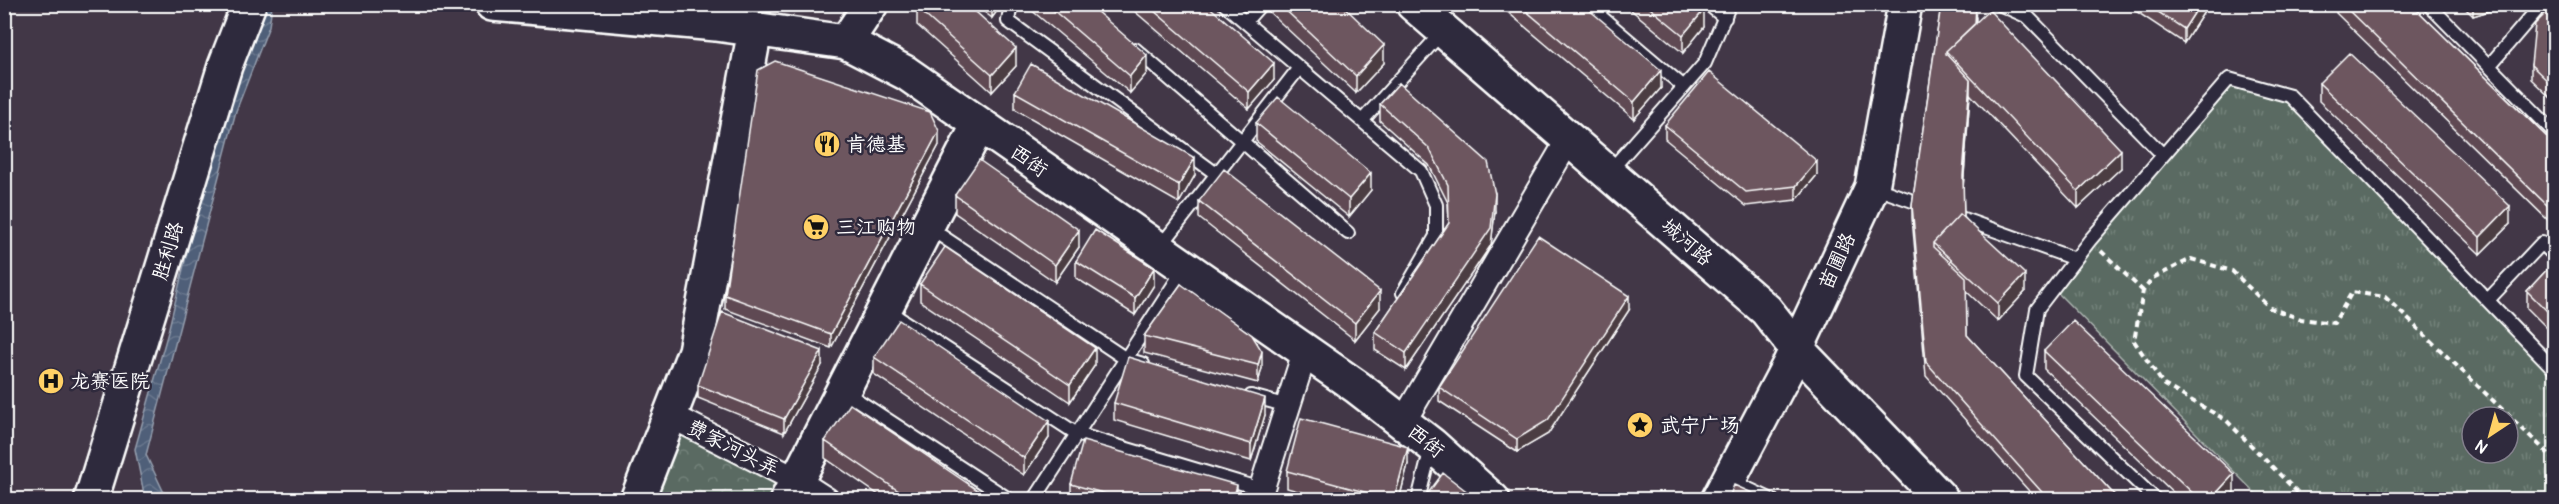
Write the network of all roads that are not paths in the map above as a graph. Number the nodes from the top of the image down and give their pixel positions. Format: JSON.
{"nodes":[{"id":1,"x":249,"y":4,"type":"edge"},
{"id":2,"x":492,"y":4,"type":"edge"},
{"id":3,"x":871,"y":4,"type":"edge"},
{"id":4,"x":1011,"y":4,"type":"edge"},
{"id":5,"x":1224,"y":4,"type":"edge"},
{"id":6,"x":1261,"y":4,"type":"edge"},
{"id":7,"x":1413,"y":4,"type":"edge"},
{"id":8,"x":1586,"y":4,"type":"edge"},
{"id":9,"x":1708,"y":4,"type":"edge"},
{"id":10,"x":1730,"y":4,"type":"edge"},
{"id":11,"x":1905,"y":4,"type":"edge"},
{"id":12,"x":1999,"y":4,"type":"edge"},
{"id":13,"x":2428,"y":4,"type":"edge"},
{"id":14,"x":2542,"y":4,"type":"edge"},
{"id":15,"x":652,"y":11,"type":"edge"},
{"id":16,"x":1725,"y":18,"type":"junction"},
{"id":17,"x":1245,"y":22,"type":"junction"},
{"id":18,"x":755,"y":30,"type":"junction"},
{"id":19,"x":1443,"y":31,"type":"junction"},
{"id":20,"x":846,"y":42,"type":"junction"},
{"id":21,"x":1127,"y":43,"type":"edge"},
{"id":22,"x":2489,"y":66,"type":"junction"},
{"id":23,"x":1299,"y":68,"type":"junction"},
{"id":24,"x":1684,"y":87,"type":"junction"},
{"id":25,"x":1362,"y":121,"type":"junction"},
{"id":26,"x":978,"y":126,"type":"junction"},
{"id":27,"x":2554,"y":132,"type":"edge"},
{"id":28,"x":1569,"y":139,"type":"junction"},
{"id":29,"x":1242,"y":141,"type":"junction"},
{"id":30,"x":2163,"y":155,"type":"junction"},
{"id":31,"x":1608,"y":173,"type":"junction"},
{"id":32,"x":1216,"y":174,"type":"junction"},
{"id":33,"x":1872,"y":187,"type":"junction"},
{"id":34,"x":1245,"y":195,"type":"edge"},
{"id":35,"x":927,"y":227,"type":"junction"},
{"id":36,"x":1347,"y":233,"type":"dead end"},
{"id":37,"x":1157,"y":250,"type":"junction"},
{"id":38,"x":2554,"y":255,"type":"edge"},
{"id":39,"x":2075,"y":259,"type":"junction"},
{"id":40,"x":1185,"y":268,"type":"junction"},
{"id":41,"x":1401,"y":297,"type":"edge"},
{"id":42,"x":2488,"y":300,"type":"junction"},
{"id":43,"x":885,"y":309,"type":"junction"},
{"id":44,"x":1796,"y":348,"type":"junction"},
{"id":45,"x":1305,"y":352,"type":"junction"},
{"id":46,"x":1126,"y":359,"type":"junction"},
{"id":47,"x":1158,"y":369,"type":"edge"},
{"id":48,"x":2554,"y":369,"type":"edge"},
{"id":49,"x":842,"y":391,"type":"junction"},
{"id":50,"x":1234,"y":391,"type":"edge"},
{"id":51,"x":1288,"y":406,"type":"junction"},
{"id":52,"x":670,"y":415,"type":"junction"},
{"id":53,"x":1403,"y":422,"type":"junction"},
{"id":54,"x":1077,"y":434,"type":"junction"},
{"id":55,"x":1432,"y":445,"type":"junction"},
{"id":56,"x":791,"y":490,"type":"edge"},
{"id":57,"x":1723,"y":490,"type":"edge"},
{"id":58,"x":1260,"y":494,"type":"edge"},
{"id":59,"x":92,"y":500,"type":"edge"},
{"id":60,"x":637,"y":500,"type":"edge"},
{"id":61,"x":827,"y":500,"type":"edge"},
{"id":62,"x":1010,"y":500,"type":"edge"},
{"id":63,"x":1034,"y":500,"type":"edge"},
{"id":64,"x":1418,"y":500,"type":"edge"},
{"id":65,"x":1493,"y":500,"type":"edge"},
{"id":66,"x":1772,"y":500,"type":"edge"},
{"id":67,"x":1942,"y":500,"type":"edge"},
{"id":68,"x":2156,"y":500,"type":"edge"}],
"edges":[{"from":1,"to":59,"type":"street","name":"胜利路"},
{"from":2,"to":15,"type":"street","name":"西街"},
{"from":3,"to":20,"type":"street"},
{"from":4,"to":32,"type":"lane"},
{"from":5,"to":17,"type":"lane"},
{"from":6,"to":17,"type":"lane"},
{"from":7,"to":19,"type":"street","name":"城河路"},
{"from":8,"to":24,"type":"lane"},
{"from":9,"to":16,"type":"lane"},
{"from":10,"to":16,"type":"lane"},
{"from":11,"to":33,"type":"street","name":"苗圃路"},
{"from":12,"to":30,"type":"lane"},
{"from":13,"to":22,"type":"lane"},
{"from":14,"to":22,"type":"lane"},
{"from":15,"to":18,"type":"street","name":"西街"},
{"from":16,"to":24,"type":"lane"},
{"from":17,"to":23,"type":"lane"},
{"from":18,"to":20,"type":"street","name":"西街"},
{"from":18,"to":52,"type":"street"},
{"from":19,"to":25,"type":"lane"},
{"from":19,"to":28,"type":"street","name":"城河路"},
{"from":20,"to":26,"type":"street","name":"西街"},
{"from":21,"to":29,"type":"lane"},
{"from":22,"to":27,"type":"lane"},
{"from":23,"to":25,"type":"lane"},
{"from":23,"to":29,"type":"lane"},
{"from":24,"to":31,"type":"lane"},
{"from":25,"to":41,"type":"lane"},
{"from":26,"to":35,"type":"street"},
{"from":26,"to":37,"type":"street","name":"西街"},
{"from":28,"to":31,"type":"street","name":"城河路"},
{"from":28,"to":53,"type":"street"},
{"from":29,"to":32,"type":"lane"},
{"from":29,"to":36,"type":"lane"},
{"from":30,"to":39,"type":"lane"},
{"from":30,"to":42,"type":"lane"},
{"from":31,"to":44,"type":"street","name":"城河路"},
{"from":32,"to":34,"type":"lane"},
{"from":32,"to":37,"type":"lane"},
{"from":33,"to":39,"type":"lane"},
{"from":33,"to":44,"type":"street","name":"苗圃路"},
{"from":35,"to":43,"type":"street"},
{"from":35,"to":46,"type":"lane"},
{"from":37,"to":40,"type":"street","name":"西街"},
{"from":38,"to":42,"type":"lane"},
{"from":39,"to":68,"type":"lane"},
{"from":40,"to":45,"type":"street","name":"西街"},
{"from":40,"to":46,"type":"lane"},
{"from":42,"to":48,"type":"lane"},
{"from":43,"to":49,"type":"street"},
{"from":43,"to":54,"type":"lane"},
{"from":44,"to":57,"type":"street","name":"苗圃路"},
{"from":44,"to":67,"type":"street","name":"城河路"},
{"from":45,"to":51,"type":"street"},
{"from":45,"to":53,"type":"street","name":"西街"},
{"from":46,"to":47,"type":"lane"},
{"from":46,"to":54,"type":"lane"},
{"from":49,"to":56,"type":"street"},
{"from":49,"to":62,"type":"lane"},
{"from":50,"to":51,"type":"lane"},
{"from":51,"to":58,"type":"street"},
{"from":52,"to":56,"type":"street","name":"费家河头弄"},
{"from":52,"to":60,"type":"street"},
{"from":53,"to":55,"type":"street","name":"西街"},
{"from":54,"to":58,"type":"lane"},
{"from":54,"to":63,"type":"lane"},
{"from":55,"to":64,"type":"lane"},
{"from":55,"to":65,"type":"street","name":"西街"},
{"from":56,"to":61,"type":"street","name":"费家河头弄"},
{"from":57,"to":66,"type":"lane"}]}
